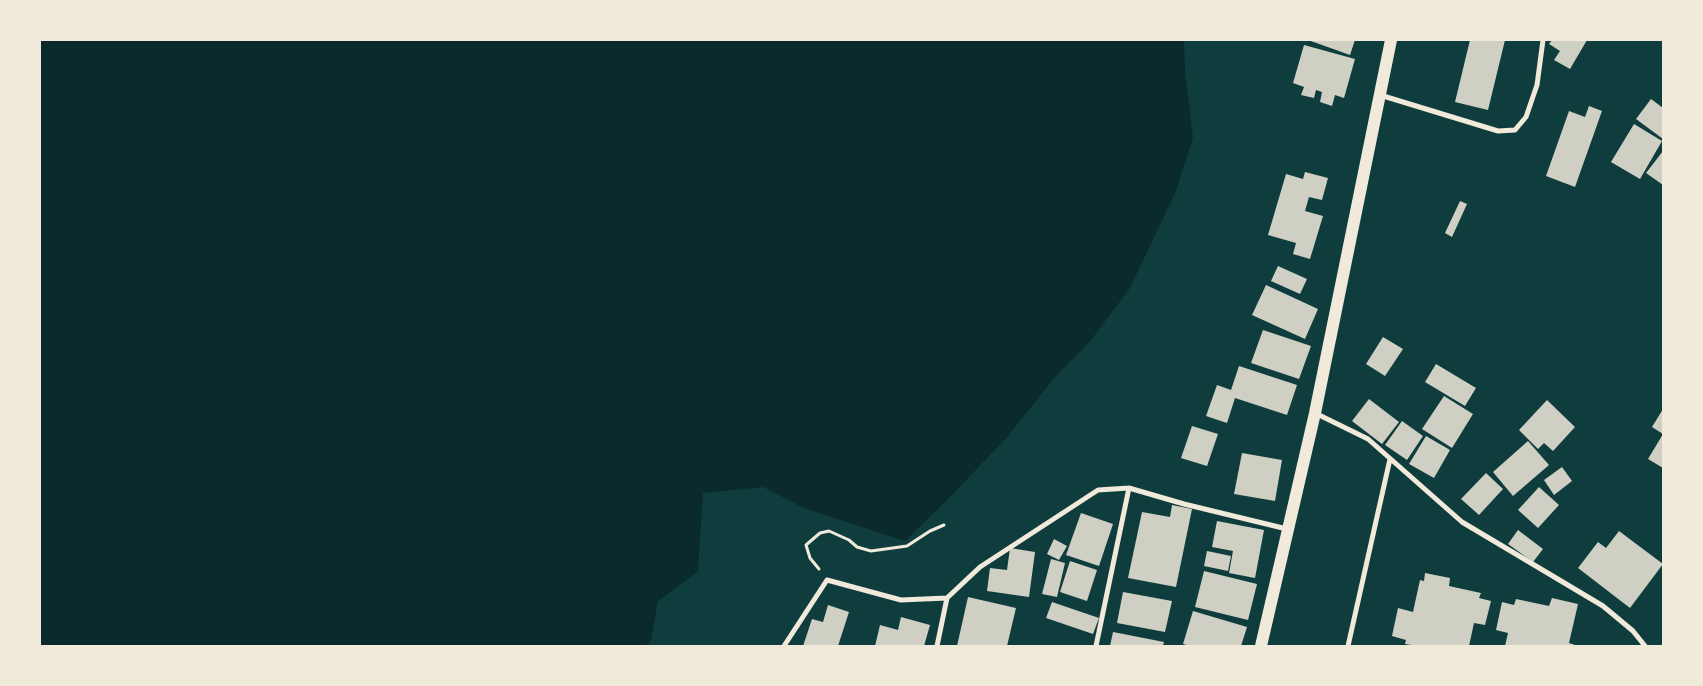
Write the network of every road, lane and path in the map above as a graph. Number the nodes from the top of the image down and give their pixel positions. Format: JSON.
{"nodes":[{"id":1,"x":1391,"y":40,"type":"edge"},
{"id":2,"x":1543,"y":40,"type":"edge"},
{"id":3,"x":1380,"y":95,"type":"junction"},
{"id":4,"x":1315,"y":413,"type":"junction"},
{"id":5,"x":1390,"y":459,"type":"junction"},
{"id":6,"x":1129,"y":488,"type":"junction"},
{"id":7,"x":944,"y":525,"type":"dead end"},
{"id":8,"x":1287,"y":529,"type":"junction"},
{"id":9,"x":827,"y":580,"type":"junction"},
{"id":10,"x":947,"y":598,"type":"junction"},
{"id":11,"x":784,"y":646,"type":"edge"},
{"id":12,"x":937,"y":646,"type":"edge"},
{"id":13,"x":1096,"y":646,"type":"edge"},
{"id":14,"x":1260,"y":646,"type":"edge"},
{"id":15,"x":1348,"y":646,"type":"edge"},
{"id":16,"x":1645,"y":646,"type":"edge"}],
"edges":[{"from":1,"to":3,"type":"main road"},
{"from":2,"to":3,"type":"street"},
{"from":3,"to":4,"type":"main road"},
{"from":4,"to":5,"type":"street"},
{"from":4,"to":8,"type":"main road"},
{"from":5,"to":15,"type":"street"},
{"from":5,"to":16,"type":"street"},
{"from":6,"to":8,"type":"street"},
{"from":6,"to":10,"type":"street"},
{"from":6,"to":13,"type":"street"},
{"from":7,"to":9,"type":"path"},
{"from":8,"to":14,"type":"main road"},
{"from":9,"to":10,"type":"street"},
{"from":9,"to":11,"type":"street"},
{"from":10,"to":12,"type":"street"}]}
